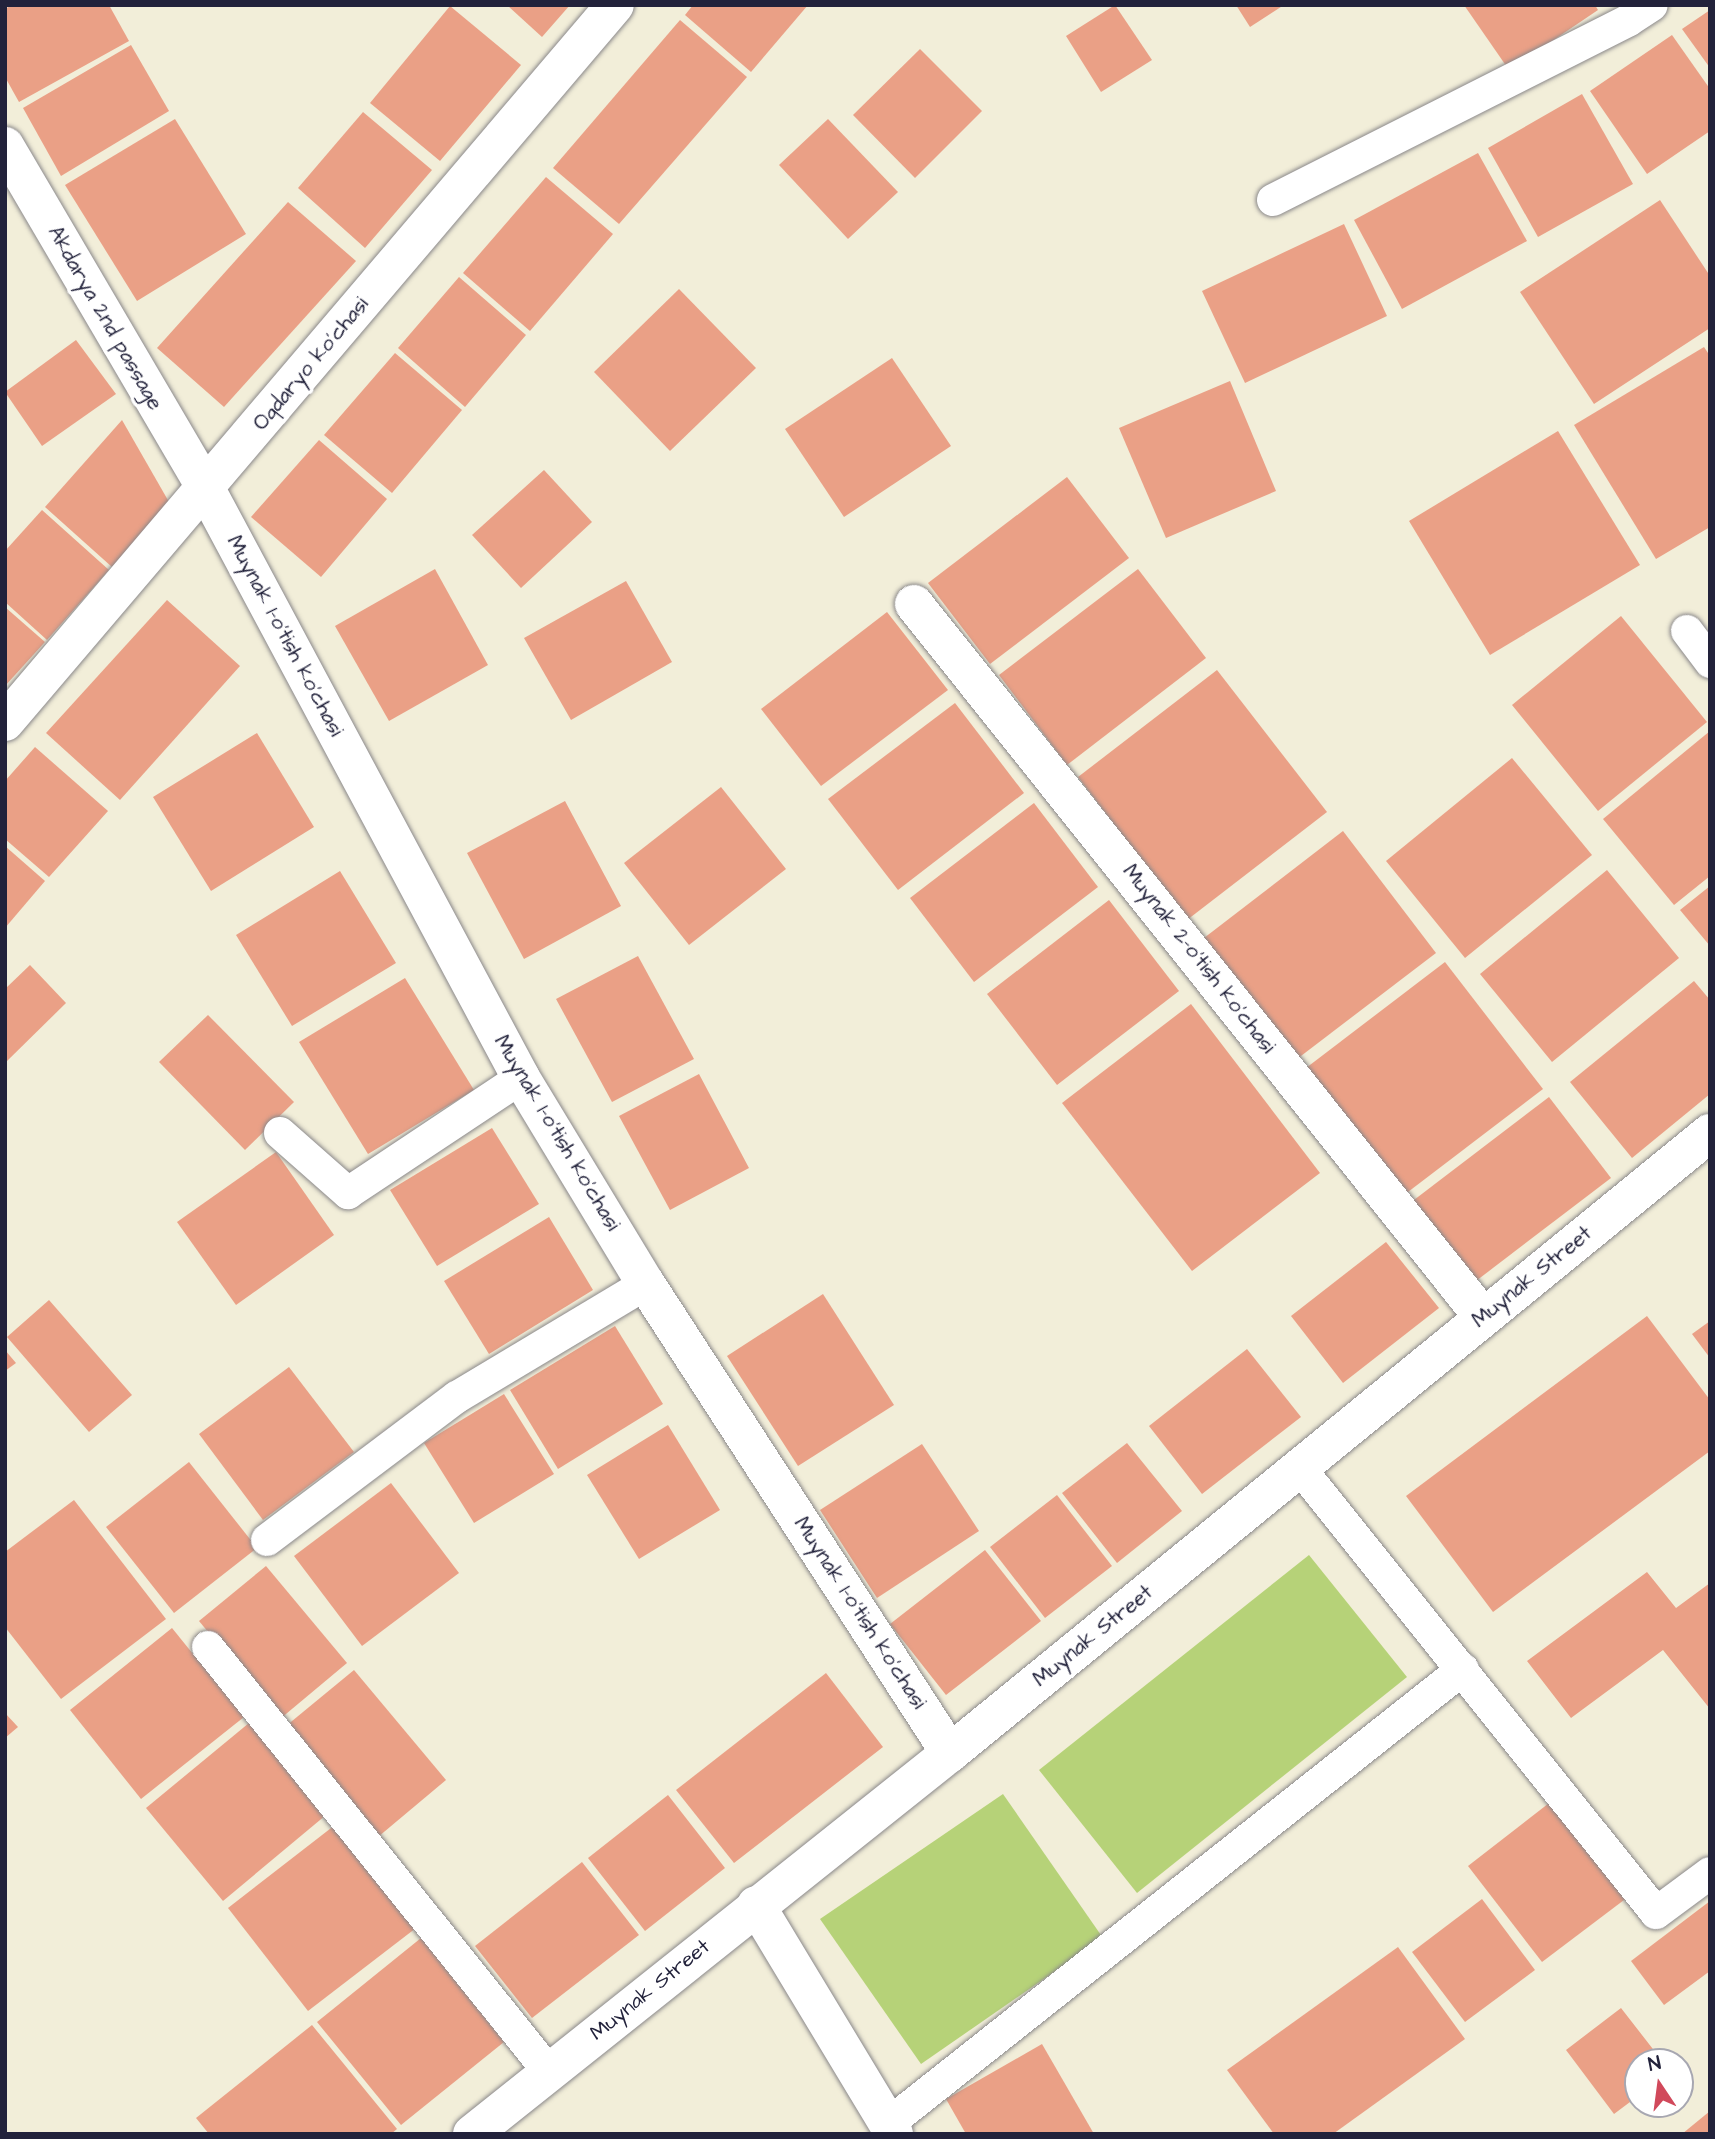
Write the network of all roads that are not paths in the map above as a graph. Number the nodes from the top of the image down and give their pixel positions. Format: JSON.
{"nodes":[{"id":1,"x":615,"y":5,"type":"edge"},
{"id":2,"x":1633,"y":10,"type":"edge"},
{"id":3,"x":5,"y":146,"type":"edge"},
{"id":4,"x":1273,"y":200,"type":"dead end"},
{"id":5,"x":206,"y":489,"type":"junction"},
{"id":6,"x":914,"y":604,"type":"dead end"},
{"id":7,"x":1687,"y":631,"type":"dead end"},
{"id":8,"x":1710,"y":662,"type":"edge"},
{"id":9,"x":5,"y":722,"type":"edge"},
{"id":10,"x":521,"y":1078,"type":"junction"},
{"id":11,"x":280,"y":1133,"type":"dead end"},
{"id":12,"x":1710,"y":1133,"type":"edge"},
{"id":13,"x":646,"y":1284,"type":"junction"},
{"id":14,"x":1483,"y":1317,"type":"junction"},
{"id":15,"x":1299,"y":1467,"type":"junction"},
{"id":16,"x":267,"y":1540,"type":"dead end"},
{"id":17,"x":208,"y":1647,"type":"dead end"},
{"id":18,"x":1463,"y":1669,"type":"junction"},
{"id":19,"x":950,"y":1753,"type":"junction"},
{"id":20,"x":1710,"y":1873,"type":"edge"},
{"id":21,"x":756,"y":1905,"type":"junction"},
{"id":22,"x":549,"y":2071,"type":"junction"},
{"id":23,"x":891,"y":2129,"type":"edge"},
{"id":24,"x":472,"y":2134,"type":"edge"}],
"edges":[{"from":1,"to":5,"type":"street","name":"Oqdaryo ko'chasi"},
{"from":2,"to":4,"type":"lane"},
{"from":3,"to":5,"type":"street","name":"Akdarya 2nd passage"},
{"from":5,"to":9,"type":"street","name":"Oqdaryo ko'chasi"},
{"from":5,"to":10,"type":"street","name":"Muynak 1-o'tish ko'chasi"},
{"from":6,"to":14,"type":"street","name":"Muynak 2-o'tish ko'chasi"},
{"from":7,"to":8,"type":"lane"},
{"from":10,"to":11,"type":"lane"},
{"from":10,"to":13,"type":"street","name":"Muynak 1-o'tish ko'chasi"},
{"from":12,"to":14,"type":"street","name":"Muynak Street"},
{"from":13,"to":16,"type":"lane"},
{"from":13,"to":19,"type":"street","name":"Muynak 1-o'tish ko'chasi"},
{"from":14,"to":15,"type":"street","name":"Muynak Street"},
{"from":15,"to":18,"type":"lane"},
{"from":15,"to":19,"type":"street","name":"Muynak Street"},
{"from":17,"to":22,"type":"lane"},
{"from":18,"to":20,"type":"lane"},
{"from":18,"to":23,"type":"lane"},
{"from":19,"to":21,"type":"street","name":"Muynak Street"},
{"from":21,"to":22,"type":"street","name":"Muynak Street"},
{"from":21,"to":23,"type":"street"},
{"from":22,"to":24,"type":"street","name":"Muynak Street"}]}
